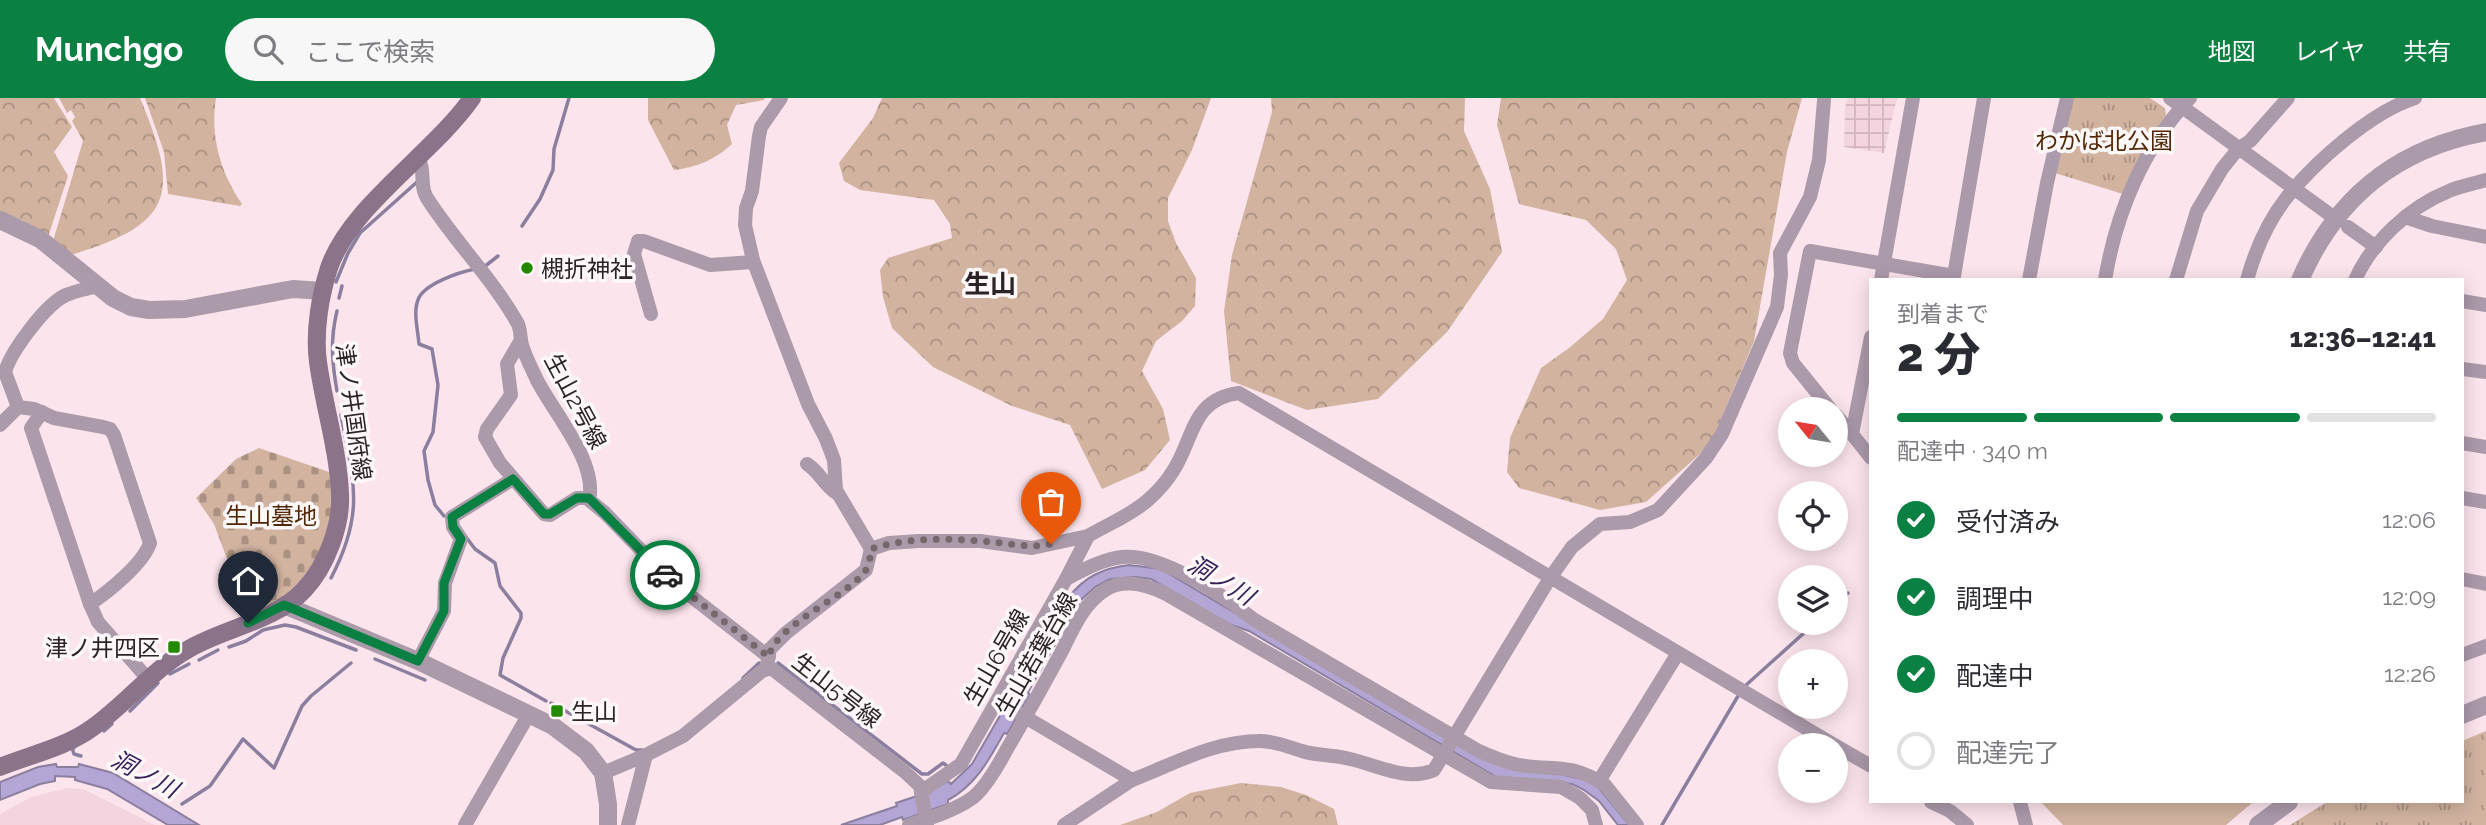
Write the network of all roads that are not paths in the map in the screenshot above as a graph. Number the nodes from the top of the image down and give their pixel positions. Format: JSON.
{"nodes":[{"id":1,"x":472,"y":98,"type":"edge"},
{"id":2,"x":781,"y":98,"type":"edge"},
{"id":3,"x":1913,"y":98,"type":"edge"},
{"id":4,"x":1984,"y":98,"type":"edge"},
{"id":5,"x":2067,"y":98,"type":"edge"},
{"id":6,"x":2170,"y":98,"type":"edge"},
{"id":7,"x":2288,"y":98,"type":"edge"},
{"id":8,"x":2414,"y":98,"type":"edge"},
{"id":9,"x":1824,"y":100,"type":"edge"},
{"id":10,"x":2186,"y":102,"type":"edge"},
{"id":11,"x":2486,"y":132,"type":"edge"},
{"id":12,"x":2238,"y":149,"type":"junction"},
{"id":13,"x":418,"y":158,"type":"junction"},
{"id":14,"x":2486,"y":180,"type":"edge"},
{"id":15,"x":2295,"y":188,"type":"junction"},
{"id":16,"x":2405,"y":217,"type":"junction"},
{"id":17,"x":0,"y":220,"type":"edge"},
{"id":18,"x":2342,"y":223,"type":"junction"},
{"id":19,"x":2486,"y":237,"type":"edge"},
{"id":20,"x":2376,"y":247,"type":"junction"},
{"id":21,"x":753,"y":262,"type":"junction"},
{"id":22,"x":1884,"y":263,"type":"junction"},
{"id":23,"x":1881,"y":278,"type":"edge"},
{"id":24,"x":2029,"y":278,"type":"edge"},
{"id":25,"x":2105,"y":278,"type":"edge"},
{"id":26,"x":2177,"y":278,"type":"edge"},
{"id":27,"x":2248,"y":278,"type":"edge"},
{"id":28,"x":2301,"y":278,"type":"edge"},
{"id":29,"x":2355,"y":278,"type":"edge"},
{"id":30,"x":97,"y":286,"type":"junction"},
{"id":31,"x":323,"y":292,"type":"junction"},
{"id":32,"x":2464,"y":302,"type":"edge"},
{"id":33,"x":2486,"y":305,"type":"edge"},
{"id":34,"x":651,"y":314,"type":"dead end"},
{"id":35,"x":521,"y":340,"type":"junction"},
{"id":36,"x":1869,"y":347,"type":"edge"},
{"id":37,"x":5,"y":359,"type":"edge"},
{"id":38,"x":2464,"y":369,"type":"edge"},
{"id":39,"x":2486,"y":372,"type":"edge"},
{"id":40,"x":1820,"y":397,"type":"edge"},
{"id":41,"x":18,"y":407,"type":"junction"},
{"id":42,"x":42,"y":412,"type":"junction"},
{"id":43,"x":0,"y":425,"type":"edge"},
{"id":44,"x":1848,"y":429,"type":"edge"},
{"id":45,"x":1852,"y":434,"type":"junction"},
{"id":46,"x":2464,"y":443,"type":"edge"},
{"id":47,"x":2486,"y":447,"type":"edge"},
{"id":48,"x":1869,"y":455,"type":"edge"},
{"id":49,"x":807,"y":464,"type":"dead end"},
{"id":50,"x":513,"y":479,"type":"junction"},
{"id":51,"x":839,"y":495,"type":"junction"},
{"id":52,"x":589,"y":498,"type":"junction"},
{"id":53,"x":2464,"y":498,"type":"edge"},
{"id":54,"x":2486,"y":502,"type":"edge"},
{"id":55,"x":1087,"y":536,"type":"junction"},
{"id":56,"x":871,"y":549,"type":"junction"},
{"id":57,"x":1550,"y":578,"type":"junction"},
{"id":58,"x":1066,"y":579,"type":"junction"},
{"id":59,"x":2464,"y":579,"type":"edge"},
{"id":60,"x":2486,"y":584,"type":"edge"},
{"id":61,"x":89,"y":604,"type":"junction"},
{"id":62,"x":284,"y":605,"type":"junction"},
{"id":63,"x":2486,"y":646,"type":"edge"},
{"id":64,"x":1678,"y":653,"type":"junction"},
{"id":65,"x":2464,"y":654,"type":"edge"},
{"id":66,"x":418,"y":661,"type":"junction"},
{"id":67,"x":768,"y":663,"type":"junction"},
{"id":68,"x":148,"y":679,"type":"junction"},
{"id":69,"x":998,"y":701,"type":"junction"},
{"id":70,"x":2486,"y":705,"type":"edge"},
{"id":71,"x":529,"y":714,"type":"junction"},
{"id":72,"x":2464,"y":714,"type":"edge"},
{"id":73,"x":1026,"y":718,"type":"junction"},
{"id":74,"x":1814,"y":733,"type":"edge"},
{"id":75,"x":1456,"y":737,"type":"junction"},
{"id":76,"x":1848,"y":753,"type":"edge"},
{"id":77,"x":646,"y":755,"type":"junction"},
{"id":78,"x":1445,"y":756,"type":"junction"},
{"id":79,"x":1869,"y":765,"type":"edge"},
{"id":80,"x":0,"y":768,"type":"edge"},
{"id":81,"x":603,"y":773,"type":"junction"},
{"id":82,"x":1132,"y":780,"type":"junction"},
{"id":83,"x":1599,"y":781,"type":"junction"},
{"id":84,"x":921,"y":792,"type":"junction"},
{"id":85,"x":1933,"y":803,"type":"edge"},
{"id":86,"x":2020,"y":803,"type":"edge"},
{"id":87,"x":2288,"y":803,"type":"edge"},
{"id":88,"x":927,"y":822,"type":"edge"},
{"id":89,"x":465,"y":825,"type":"edge"},
{"id":90,"x":608,"y":825,"type":"edge"},
{"id":91,"x":628,"y":825,"type":"edge"},
{"id":92,"x":909,"y":825,"type":"edge"},
{"id":93,"x":1064,"y":825,"type":"edge"},
{"id":94,"x":1596,"y":825,"type":"edge"},
{"id":95,"x":1637,"y":825,"type":"edge"},
{"id":96,"x":1967,"y":825,"type":"edge"},
{"id":97,"x":2026,"y":825,"type":"edge"},
{"id":98,"x":2258,"y":825,"type":"edge"}],
"edges":[{"from":1,"to":13,"type":"main road","name":"津ノ井国府線"},
{"from":2,"to":21,"type":"street"},
{"from":3,"to":22,"type":"street"},
{"from":4,"to":22,"type":"street"},
{"from":5,"to":24,"type":"street"},
{"from":6,"to":10,"type":"street"},
{"from":7,"to":12,"type":"street"},
{"from":8,"to":15,"type":"street"},
{"from":9,"to":57,"type":"street"},
{"from":10,"to":12,"type":"street"},
{"from":10,"to":25,"type":"street"},
{"from":11,"to":18,"type":"street"},
{"from":12,"to":15,"type":"street"},
{"from":12,"to":26,"type":"street"},
{"from":13,"to":31,"type":"main road","name":"津ノ井国府線"},
{"from":13,"to":35,"type":"street","name":"生山2号線"},
{"from":14,"to":16,"type":"street"},
{"from":15,"to":18,"type":"street"},
{"from":15,"to":27,"type":"street"},
{"from":16,"to":19,"type":"street"},
{"from":16,"to":20,"type":"street"},
{"from":17,"to":30,"type":"street"},
{"from":18,"to":20,"type":"street"},
{"from":18,"to":28,"type":"street"},
{"from":20,"to":29,"type":"street"},
{"from":21,"to":34,"type":"street"},
{"from":21,"to":51,"type":"street"},
{"from":22,"to":23,"type":"street"},
{"from":22,"to":40,"type":"street"},
{"from":30,"to":31,"type":"street"},
{"from":30,"to":37,"type":"street"},
{"from":31,"to":62,"type":"main road","name":"津ノ井国府線"},
{"from":32,"to":33,"type":"street"},
{"from":35,"to":50,"type":"street"},
{"from":35,"to":52,"type":"street","name":"生山2号線"},
{"from":36,"to":45,"type":"street"},
{"from":37,"to":41,"type":"street"},
{"from":38,"to":39,"type":"street"},
{"from":41,"to":42,"type":"street"},
{"from":41,"to":43,"type":"street"},
{"from":42,"to":61,"type":"street"},
{"from":42,"to":61,"type":"street"},
{"from":44,"to":45,"type":"street"},
{"from":45,"to":48,"type":"street"},
{"from":46,"to":47,"type":"street"},
{"from":49,"to":51,"type":"street"},
{"from":50,"to":52,"type":"street"},
{"from":50,"to":66,"type":"street"},
{"from":51,"to":56,"type":"street"},
{"from":52,"to":67,"type":"street"},
{"from":53,"to":54,"type":"street"},
{"from":55,"to":56,"type":"street"},
{"from":55,"to":57,"type":"street"},
{"from":55,"to":58,"type":"street","name":"生山6号線"},
{"from":56,"to":67,"type":"street"},
{"from":57,"to":64,"type":"street"},
{"from":57,"to":75,"type":"street"},
{"from":58,"to":69,"type":"street","name":"生山6号線"},
{"from":58,"to":75,"type":"street"},
{"from":59,"to":60,"type":"street"},
{"from":61,"to":68,"type":"street"},
{"from":62,"to":66,"type":"street"},
{"from":62,"to":68,"type":"main road","name":"津ノ井国府線"},
{"from":63,"to":65,"type":"street"},
{"from":64,"to":74,"type":"street"},
{"from":64,"to":83,"type":"street"},
{"from":66,"to":71,"type":"street"},
{"from":67,"to":77,"type":"street","name":"生山5号線"},
{"from":67,"to":84,"type":"street","name":"生山5号線"},
{"from":68,"to":80,"type":"main road","name":"津ノ井国府線"},
{"from":69,"to":73,"type":"street"},
{"from":69,"to":84,"type":"street","name":"生山6号線"},
{"from":70,"to":72,"type":"street"},
{"from":71,"to":81,"type":"street"},
{"from":71,"to":89,"type":"street"},
{"from":73,"to":78,"type":"street","name":"生山若葉台線"},
{"from":73,"to":82,"type":"street"},
{"from":73,"to":88,"type":"street","name":"生山若葉台線"},
{"from":75,"to":78,"type":"street"},
{"from":75,"to":83,"type":"street"},
{"from":76,"to":79,"type":"street"},
{"from":77,"to":81,"type":"street","name":"生山5号線"},
{"from":77,"to":91,"type":"street"},
{"from":78,"to":82,"type":"street"},
{"from":78,"to":94,"type":"street","name":"生山若葉台線"},
{"from":81,"to":90,"type":"street"},
{"from":82,"to":93,"type":"street"},
{"from":83,"to":95,"type":"street"},
{"from":84,"to":88,"type":"street","name":"生山5号線"},
{"from":85,"to":96,"type":"street"},
{"from":86,"to":97,"type":"street"},
{"from":87,"to":98,"type":"street"},
{"from":88,"to":92,"type":"street","name":"生山若葉台線"}]}
